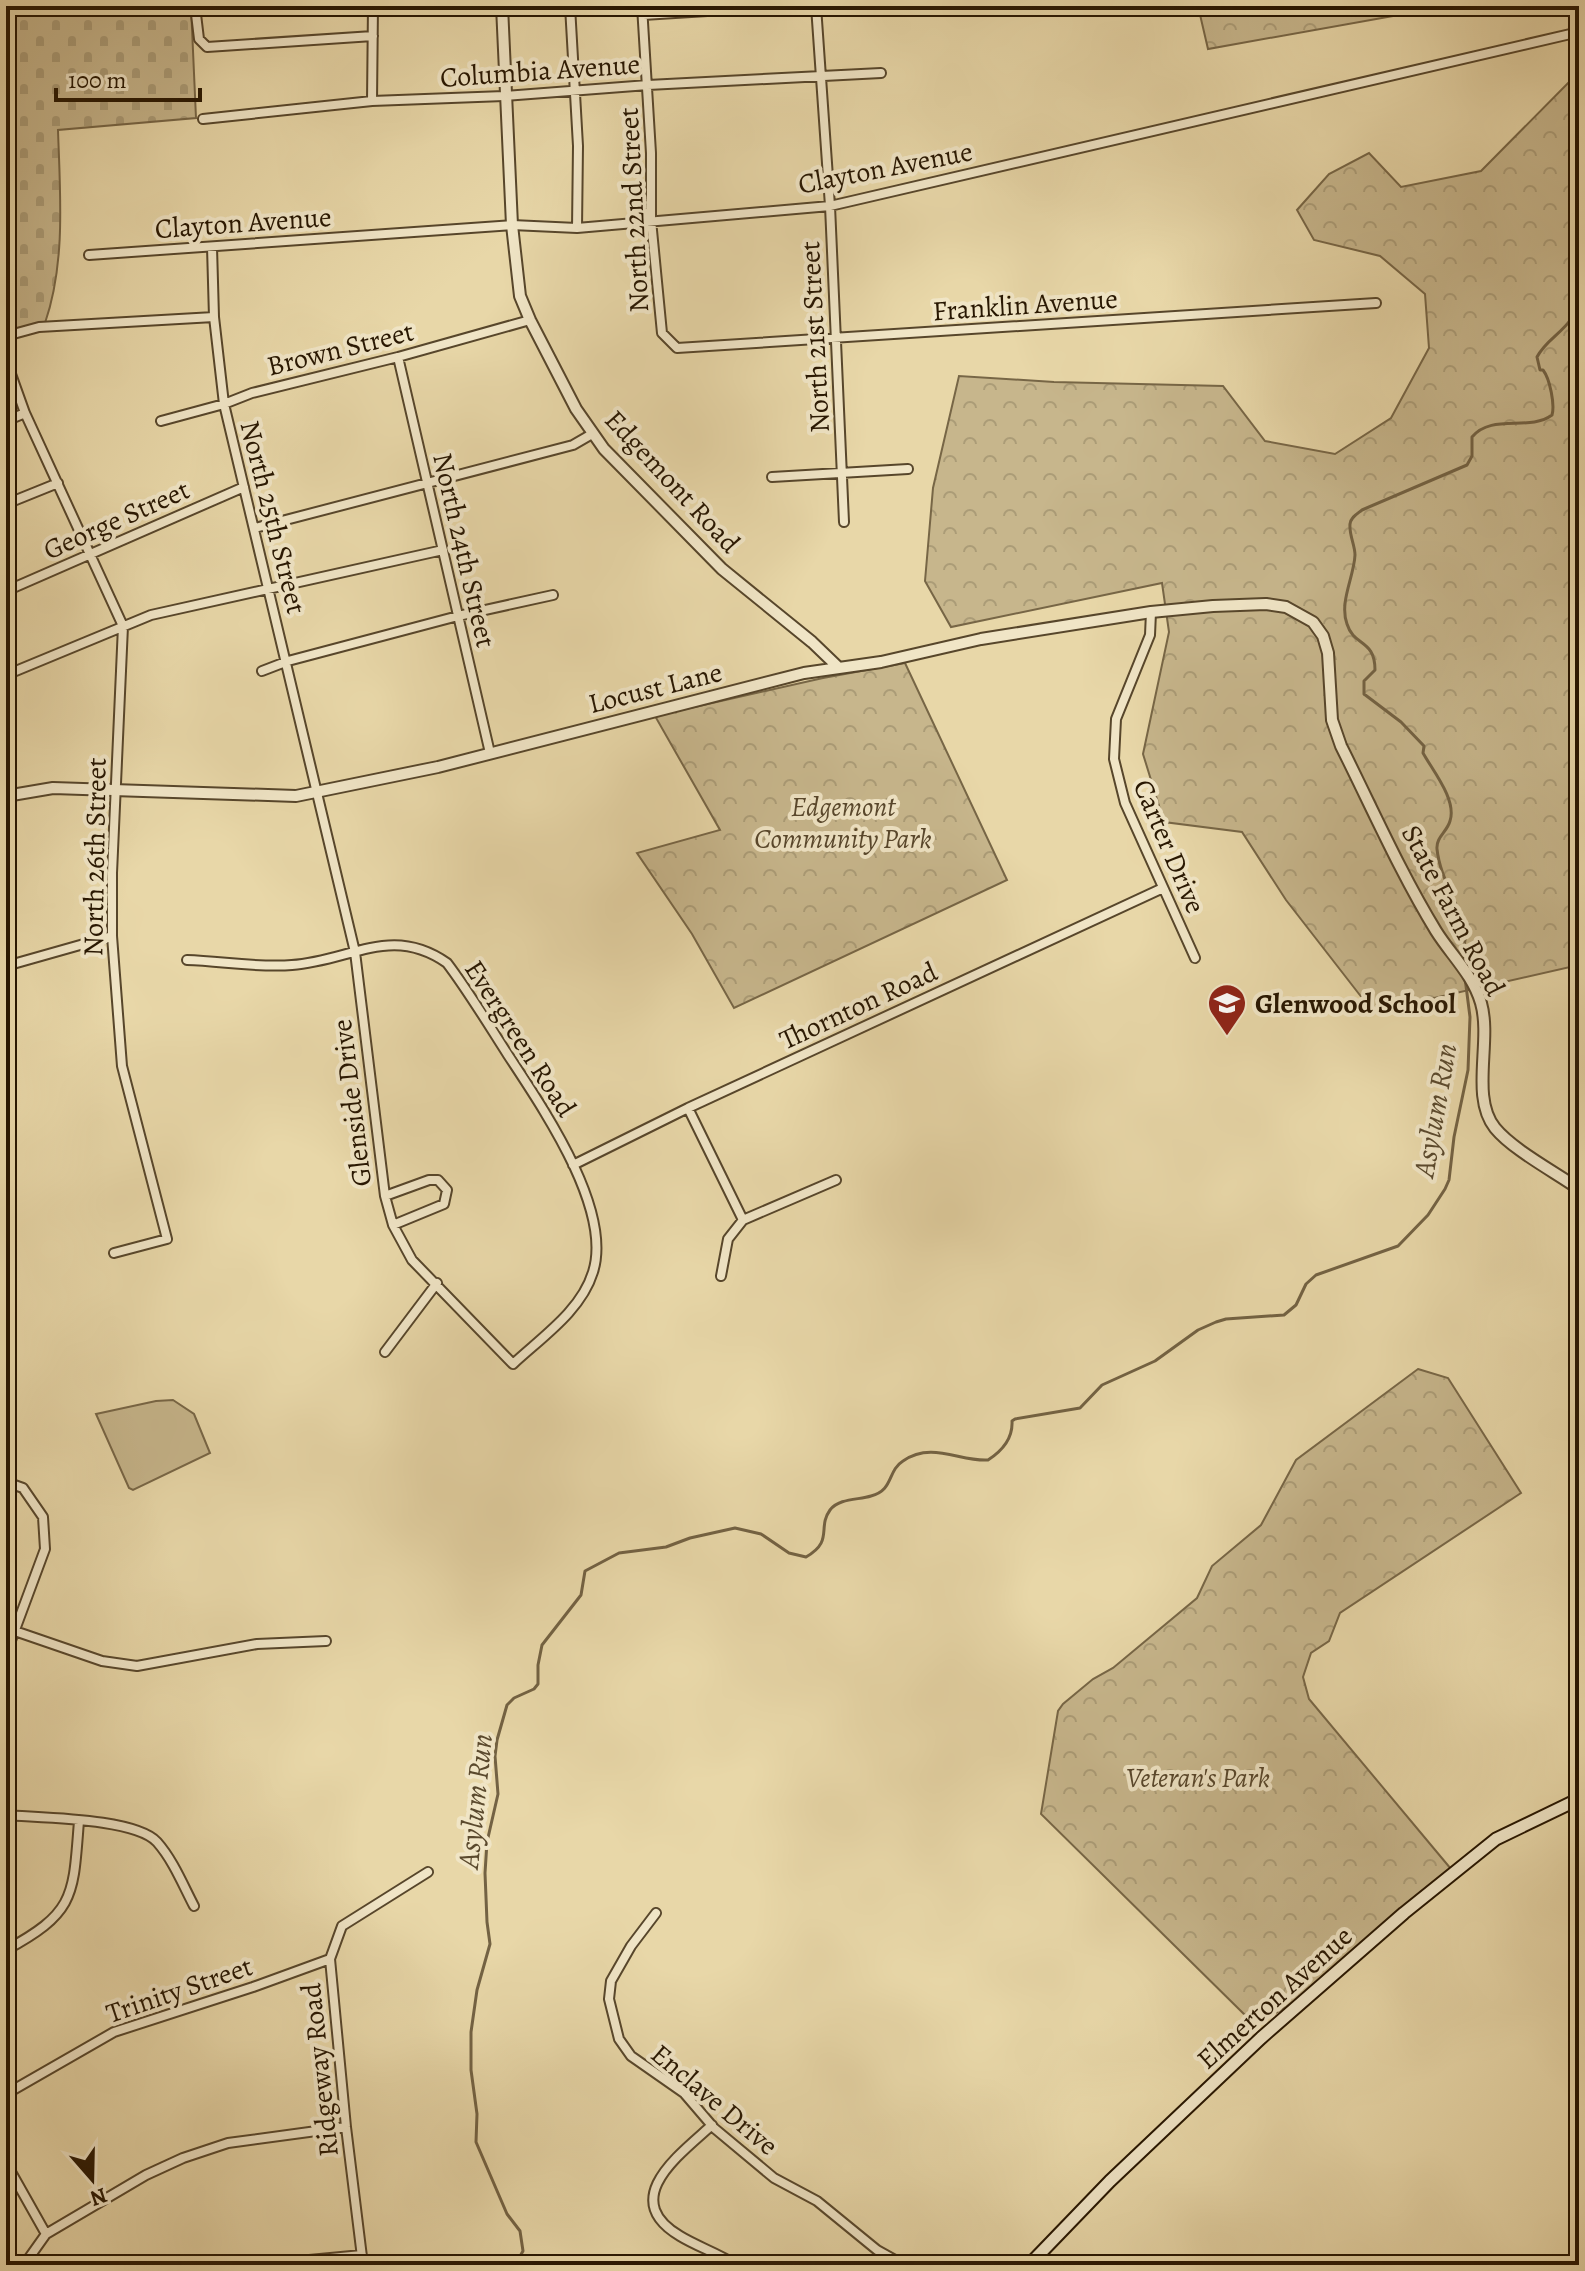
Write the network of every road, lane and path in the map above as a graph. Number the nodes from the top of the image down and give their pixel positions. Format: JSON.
{"nodes":[{"id":1,"x":195,"y":6,"type":"edge"},
{"id":2,"x":373,"y":6,"type":"edge"},
{"id":3,"x":502,"y":6,"type":"edge"},
{"id":4,"x":570,"y":6,"type":"edge"},
{"id":5,"x":786,"y":6,"type":"edge"},
{"id":6,"x":816,"y":6,"type":"edge"},
{"id":7,"x":643,"y":10,"type":"edge"},
{"id":8,"x":1579,"y":32,"type":"edge"},
{"id":9,"x":373,"y":36,"type":"junction"},
{"id":10,"x":881,"y":73,"type":"dead end"},
{"id":11,"x":822,"y":75,"type":"junction"},
{"id":12,"x":648,"y":85,"type":"junction"},
{"id":13,"x":575,"y":91,"type":"junction"},
{"id":14,"x":504,"y":96,"type":"junction"},
{"id":15,"x":372,"y":101,"type":"junction"},
{"id":16,"x":203,"y":119,"type":"dead end"},
{"id":17,"x":830,"y":206,"type":"junction"},
{"id":18,"x":651,"y":220,"type":"junction"},
{"id":19,"x":512,"y":225,"type":"junction"},
{"id":20,"x":577,"y":228,"type":"junction"},
{"id":21,"x":212,"y":247,"type":"junction"},
{"id":22,"x":89,"y":255,"type":"dead end"},
{"id":23,"x":1376,"y":303,"type":"dead end"},
{"id":24,"x":214,"y":317,"type":"junction"},
{"id":25,"x":530,"y":320,"type":"junction"},
{"id":26,"x":6,"y":336,"type":"edge"},
{"id":27,"x":836,"y":339,"type":"junction"},
{"id":28,"x":677,"y":348,"type":"joint"},
{"id":29,"x":398,"y":357,"type":"junction"},
{"id":30,"x":6,"y":360,"type":"edge"},
{"id":31,"x":224,"y":404,"type":"junction"},
{"id":32,"x":25,"y":413,"type":"junction"},
{"id":33,"x":6,"y":421,"type":"edge"},
{"id":34,"x":161,"y":421,"type":"dead end"},
{"id":35,"x":592,"y":434,"type":"junction"},
{"id":36,"x":908,"y":469,"type":"dead end"},
{"id":37,"x":843,"y":475,"type":"junction"},
{"id":38,"x":772,"y":477,"type":"dead end"},
{"id":39,"x":58,"y":483,"type":"junction"},
{"id":40,"x":426,"y":484,"type":"junction"},
{"id":41,"x":244,"y":487,"type":"junction"},
{"id":42,"x":6,"y":504,"type":"edge"},
{"id":43,"x":844,"y":522,"type":"dead end"},
{"id":44,"x":255,"y":528,"type":"junction"},
{"id":45,"x":443,"y":550,"type":"junction"},
{"id":46,"x":92,"y":553,"type":"junction"},
{"id":47,"x":269,"y":590,"type":"junction"},
{"id":48,"x":6,"y":591,"type":"edge"},
{"id":49,"x":553,"y":595,"type":"dead end"},
{"id":50,"x":1151,"y":612,"type":"junction"},
{"id":51,"x":458,"y":616,"type":"junction"},
{"id":52,"x":1313,"y":622,"type":"joint"},
{"id":53,"x":123,"y":626,"type":"junction"},
{"id":54,"x":288,"y":661,"type":"junction"},
{"id":55,"x":838,"y":667,"type":"junction"},
{"id":56,"x":262,"y":671,"type":"dead end"},
{"id":57,"x":6,"y":675,"type":"edge"},
{"id":58,"x":490,"y":753,"type":"junction"},
{"id":59,"x":116,"y":791,"type":"junction"},
{"id":60,"x":317,"y":794,"type":"junction"},
{"id":61,"x":6,"y":796,"type":"edge"},
{"id":62,"x":1163,"y":888,"type":"junction"},
{"id":63,"x":112,"y":936,"type":"junction"},
{"id":64,"x":355,"y":952,"type":"junction"},
{"id":65,"x":1195,"y":958,"type":"dead end"},
{"id":66,"x":187,"y":960,"type":"dead end"},
{"id":67,"x":6,"y":966,"type":"edge"},
{"id":68,"x":688,"y":1108,"type":"junction"},
{"id":69,"x":573,"y":1165,"type":"junction"},
{"id":70,"x":836,"y":1180,"type":"dead end"},
{"id":71,"x":1579,"y":1189,"type":"edge"},
{"id":72,"x":385,"y":1196,"type":"junction"},
{"id":73,"x":743,"y":1220,"type":"junction"},
{"id":74,"x":393,"y":1225,"type":"junction"},
{"id":75,"x":114,"y":1253,"type":"dead end"},
{"id":76,"x":721,"y":1276,"type":"dead end"},
{"id":77,"x":437,"y":1283,"type":"junction"},
{"id":78,"x":385,"y":1352,"type":"dead end"},
{"id":79,"x":513,"y":1364,"type":"joint"},
{"id":80,"x":6,"y":1482,"type":"edge"},
{"id":81,"x":10,"y":1630,"type":"edge"},
{"id":82,"x":326,"y":1641,"type":"dead end"},
{"id":83,"x":6,"y":1654,"type":"edge"},
{"id":84,"x":1579,"y":1799,"type":"edge"},
{"id":85,"x":6,"y":1815,"type":"edge"},
{"id":86,"x":79,"y":1821,"type":"junction"},
{"id":87,"x":428,"y":1872,"type":"dead end"},
{"id":88,"x":194,"y":1906,"type":"dead end"},
{"id":89,"x":656,"y":1913,"type":"dead end"},
{"id":90,"x":6,"y":1950,"type":"edge"},
{"id":91,"x":330,"y":1959,"type":"junction"},
{"id":92,"x":6,"y":2094,"type":"edge"},
{"id":93,"x":712,"y":2125,"type":"junction"},
{"id":94,"x":346,"y":2127,"type":"junction"},
{"id":95,"x":6,"y":2163,"type":"edge"},
{"id":96,"x":46,"y":2234,"type":"junction"},
{"id":97,"x":363,"y":2260,"type":"edge"},
{"id":98,"x":24,"y":2265,"type":"edge"},
{"id":99,"x":280,"y":2265,"type":"edge"},
{"id":100,"x":736,"y":2265,"type":"edge"},
{"id":101,"x":904,"y":2265,"type":"edge"},
{"id":102,"x":1029,"y":2265,"type":"edge"}],
"edges":[{"from":1,"to":9,"type":"street"},
{"from":2,"to":9,"type":"street"},
{"from":3,"to":14,"type":"street","name":"Edgemont Road"},
{"from":4,"to":13,"type":"street"},
{"from":5,"to":7,"type":"street","name":"North 22nd Street"},
{"from":6,"to":11,"type":"street","name":"North 21st Street"},
{"from":7,"to":12,"type":"street","name":"North 22nd Street"},
{"from":8,"to":17,"type":"street","name":"Clayton Avenue"},
{"from":9,"to":15,"type":"street"},
{"from":10,"to":11,"type":"street","name":"Columbia Avenue"},
{"from":11,"to":12,"type":"street","name":"Columbia Avenue"},
{"from":11,"to":17,"type":"street","name":"North 21st Street"},
{"from":12,"to":13,"type":"street","name":"Columbia Avenue"},
{"from":12,"to":18,"type":"street","name":"North 22nd Street"},
{"from":13,"to":14,"type":"street","name":"Columbia Avenue"},
{"from":13,"to":20,"type":"street"},
{"from":14,"to":15,"type":"street","name":"Columbia Avenue"},
{"from":14,"to":19,"type":"street","name":"Edgemont Road"},
{"from":15,"to":16,"type":"street","name":"Columbia Avenue"},
{"from":17,"to":18,"type":"street","name":"Clayton Avenue"},
{"from":17,"to":27,"type":"street","name":"North 21st Street"},
{"from":18,"to":20,"type":"street","name":"Clayton Avenue"},
{"from":18,"to":28,"type":"street","name":"North 22nd Street"},
{"from":19,"to":20,"type":"street","name":"Clayton Avenue"},
{"from":19,"to":21,"type":"street","name":"Clayton Avenue"},
{"from":19,"to":25,"type":"street","name":"Edgemont Road"},
{"from":21,"to":22,"type":"street","name":"Clayton Avenue"},
{"from":21,"to":24,"type":"street","name":"North 25th Street"},
{"from":23,"to":27,"type":"street","name":"Franklin Avenue"},
{"from":24,"to":26,"type":"street"},
{"from":24,"to":31,"type":"street","name":"North 25th Street"},
{"from":25,"to":29,"type":"street","name":"Brown Street"},
{"from":25,"to":35,"type":"street","name":"Edgemont Road"},
{"from":27,"to":28,"type":"street","name":"Franklin Avenue"},
{"from":27,"to":37,"type":"street","name":"North 21st Street"},
{"from":29,"to":31,"type":"street","name":"Brown Street"},
{"from":29,"to":40,"type":"street","name":"North 24th Street"},
{"from":30,"to":32,"type":"street","name":"North 26th Street"},
{"from":31,"to":34,"type":"street","name":"Brown Street"},
{"from":31,"to":41,"type":"street","name":"North 25th Street"},
{"from":32,"to":33,"type":"street"},
{"from":32,"to":39,"type":"street","name":"North 26th Street"},
{"from":35,"to":40,"type":"street"},
{"from":35,"to":55,"type":"street","name":"Edgemont Road"},
{"from":36,"to":37,"type":"street"},
{"from":37,"to":38,"type":"street"},
{"from":37,"to":43,"type":"street","name":"North 21st Street"},
{"from":39,"to":42,"type":"street"},
{"from":39,"to":46,"type":"street","name":"North 26th Street"},
{"from":40,"to":44,"type":"street"},
{"from":40,"to":45,"type":"street","name":"North 24th Street"},
{"from":41,"to":44,"type":"street","name":"North 25th Street"},
{"from":41,"to":46,"type":"street","name":"George Street"},
{"from":44,"to":47,"type":"street","name":"North 25th Street"},
{"from":45,"to":47,"type":"street"},
{"from":45,"to":51,"type":"street","name":"North 24th Street"},
{"from":46,"to":48,"type":"street","name":"George Street"},
{"from":46,"to":53,"type":"street","name":"North 26th Street"},
{"from":47,"to":53,"type":"street"},
{"from":47,"to":54,"type":"street","name":"North 25th Street"},
{"from":49,"to":51,"type":"street"},
{"from":50,"to":52,"type":"street","name":"Locust Lane"},
{"from":50,"to":55,"type":"street","name":"Locust Lane"},
{"from":50,"to":62,"type":"street","name":"Carter Drive"},
{"from":51,"to":54,"type":"street"},
{"from":51,"to":58,"type":"street","name":"North 24th Street"},
{"from":52,"to":71,"type":"street","name":"State Farm Road"},
{"from":53,"to":57,"type":"street"},
{"from":53,"to":59,"type":"street","name":"North 26th Street"},
{"from":54,"to":56,"type":"street"},
{"from":54,"to":60,"type":"street","name":"North 25th Street"},
{"from":55,"to":58,"type":"street","name":"Locust Lane"},
{"from":58,"to":60,"type":"street","name":"Locust Lane"},
{"from":59,"to":60,"type":"street","name":"Locust Lane"},
{"from":59,"to":61,"type":"street","name":"Locust Lane"},
{"from":59,"to":63,"type":"street","name":"North 26th Street"},
{"from":60,"to":64,"type":"street","name":"Glenside Drive"},
{"from":62,"to":65,"type":"street","name":"Carter Drive"},
{"from":62,"to":68,"type":"street","name":"Thornton Road"},
{"from":63,"to":67,"type":"street"},
{"from":63,"to":75,"type":"street","name":"North 26th Street"},
{"from":64,"to":66,"type":"street","name":"Evergreen Road"},
{"from":64,"to":69,"type":"street","name":"Evergreen Road"},
{"from":64,"to":72,"type":"street","name":"Glenside Drive"},
{"from":68,"to":69,"type":"street","name":"Thornton Road"},
{"from":68,"to":73,"type":"street"},
{"from":69,"to":79,"type":"street","name":"Evergreen Road"},
{"from":70,"to":73,"type":"street"},
{"from":72,"to":74,"type":"street","name":"Glenside Drive"},
{"from":72,"to":74,"type":"street"},
{"from":73,"to":76,"type":"street"},
{"from":74,"to":77,"type":"street","name":"Glenside Drive"},
{"from":77,"to":78,"type":"street"},
{"from":77,"to":79,"type":"street","name":"Glenside Drive"},
{"from":80,"to":81,"type":"street"},
{"from":81,"to":82,"type":"street"},
{"from":81,"to":83,"type":"street"},
{"from":84,"to":102,"type":"main road","name":"Elmerton Avenue"},
{"from":85,"to":86,"type":"street"},
{"from":86,"to":88,"type":"street"},
{"from":86,"to":90,"type":"street"},
{"from":87,"to":91,"type":"street","name":"Ridgeway Road"},
{"from":89,"to":93,"type":"street","name":"Enclave Drive"},
{"from":91,"to":92,"type":"street","name":"Trinity Street"},
{"from":91,"to":94,"type":"street","name":"Ridgeway Road"},
{"from":93,"to":100,"type":"street"},
{"from":93,"to":101,"type":"street","name":"Enclave Drive"},
{"from":94,"to":96,"type":"street"},
{"from":94,"to":97,"type":"street","name":"Ridgeway Road"},
{"from":95,"to":96,"type":"street"},
{"from":96,"to":98,"type":"street"},
{"from":97,"to":99,"type":"street"}]}
